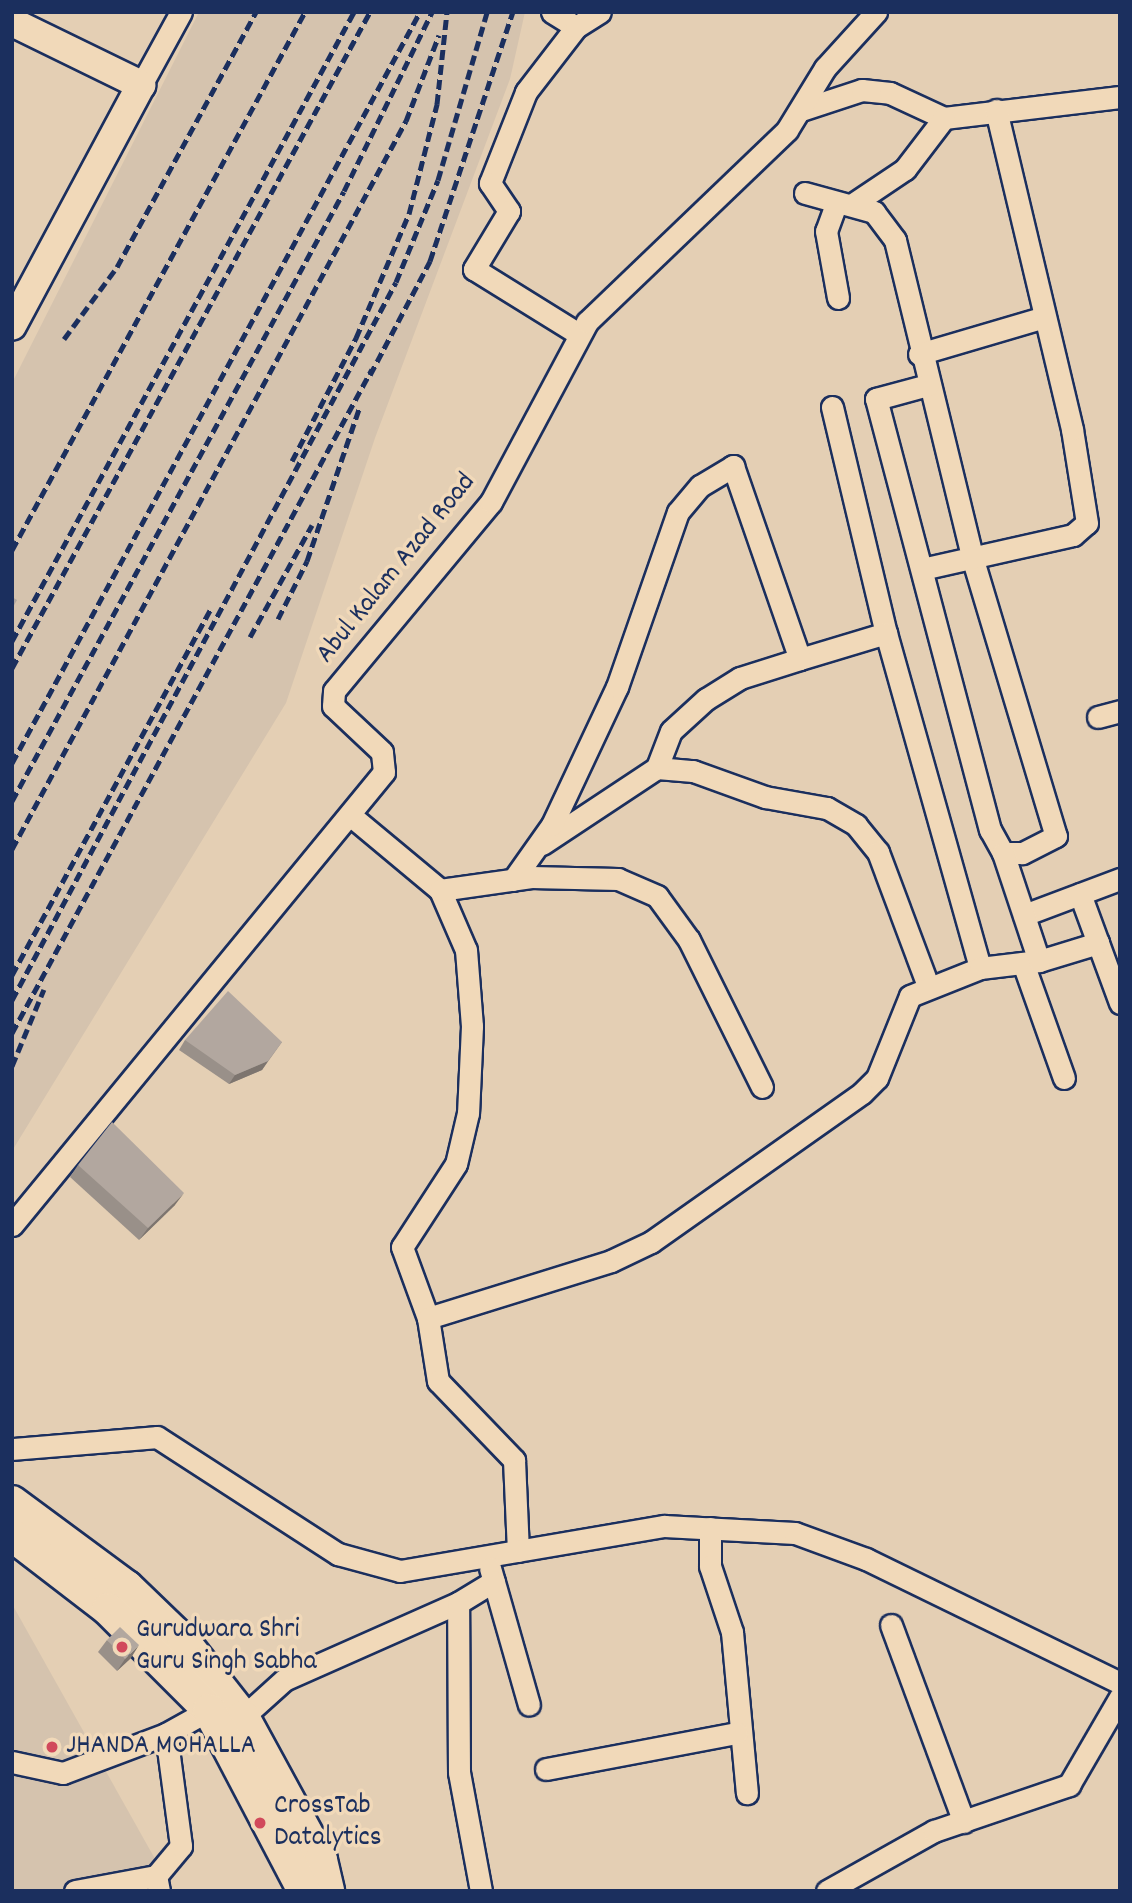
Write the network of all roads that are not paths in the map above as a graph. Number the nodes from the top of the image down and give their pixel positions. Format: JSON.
{"nodes":[{"id":1,"x":181,"y":12,"type":"edge"},
{"id":2,"x":552,"y":12,"type":"edge"},
{"id":3,"x":600,"y":12,"type":"edge"},
{"id":4,"x":876,"y":12,"type":"edge"},
{"id":5,"x":12,"y":22,"type":"edge"},
{"id":6,"x":576,"y":27,"type":"junction"},
{"id":7,"x":141,"y":85,"type":"junction"},
{"id":8,"x":1120,"y":97,"type":"edge"},
{"id":9,"x":801,"y":110,"type":"junction"},
{"id":10,"x":996,"y":110,"type":"junction"},
{"id":11,"x":944,"y":118,"type":"junction"},
{"id":12,"x":806,"y":193,"type":"dead end"},
{"id":13,"x":845,"y":204,"type":"junction"},
{"id":14,"x":838,"y":298,"type":"dead end"},
{"id":15,"x":1045,"y":317,"type":"junction"},
{"id":16,"x":12,"y":326,"type":"edge"},
{"id":17,"x":579,"y":334,"type":"junction"},
{"id":18,"x":919,"y":354,"type":"junction"},
{"id":19,"x":928,"y":385,"type":"junction"},
{"id":20,"x":832,"y":407,"type":"dead end"},
{"id":21,"x":973,"y":559,"type":"junction"},
{"id":22,"x":922,"y":569,"type":"junction"},
{"id":23,"x":886,"y":633,"type":"junction"},
{"id":24,"x":800,"y":659,"type":"junction"},
{"id":25,"x":1120,"y":711,"type":"edge"},
{"id":26,"x":1098,"y":717,"type":"dead end"},
{"id":27,"x":657,"y":768,"type":"junction"},
{"id":28,"x":350,"y":815,"type":"junction"},
{"id":29,"x":539,"y":846,"type":"junction"},
{"id":30,"x":1003,"y":853,"type":"junction"},
{"id":31,"x":1120,"y":878,"type":"edge"},
{"id":32,"x":513,"y":880,"type":"junction"},
{"id":33,"x":440,"y":890,"type":"junction"},
{"id":34,"x":1080,"y":894,"type":"junction"},
{"id":35,"x":1024,"y":915,"type":"junction"},
{"id":36,"x":1098,"y":943,"type":"junction"},
{"id":37,"x":1031,"y":962,"type":"junction"},
{"id":38,"x":980,"y":968,"type":"junction"},
{"id":39,"x":928,"y":986,"type":"junction"},
{"id":40,"x":1120,"y":1003,"type":"edge"},
{"id":41,"x":1064,"y":1079,"type":"dead end"},
{"id":42,"x":762,"y":1087,"type":"dead end"},
{"id":43,"x":12,"y":1225,"type":"edge"},
{"id":44,"x":428,"y":1318,"type":"junction"},
{"id":45,"x":12,"y":1449,"type":"edge"},
{"id":46,"x":12,"y":1502,"type":"edge"},
{"id":47,"x":710,"y":1528,"type":"junction"},
{"id":48,"x":12,"y":1535,"type":"edge"},
{"id":49,"x":518,"y":1551,"type":"junction"},
{"id":50,"x":487,"y":1556,"type":"junction"},
{"id":51,"x":494,"y":1581,"type":"junction"},
{"id":52,"x":458,"y":1603,"type":"junction"},
{"id":53,"x":891,"y":1625,"type":"dead end"},
{"id":54,"x":1120,"y":1683,"type":"edge"},
{"id":55,"x":1120,"y":1697,"type":"edge"},
{"id":56,"x":529,"y":1705,"type":"dead end"},
{"id":57,"x":209,"y":1710,"type":"junction"},
{"id":58,"x":243,"y":1717,"type":"junction"},
{"id":59,"x":737,"y":1733,"type":"junction"},
{"id":60,"x":166,"y":1734,"type":"junction"},
{"id":61,"x":12,"y":1762,"type":"edge"},
{"id":62,"x":546,"y":1769,"type":"dead end"},
{"id":63,"x":747,"y":1793,"type":"dead end"},
{"id":64,"x":964,"y":1822,"type":"junction"},
{"id":65,"x":858,"y":1883,"type":"edge"},
{"id":66,"x":157,"y":1884,"type":"edge"},
{"id":67,"x":75,"y":1891,"type":"edge"},
{"id":68,"x":304,"y":1891,"type":"edge"},
{"id":69,"x":328,"y":1891,"type":"edge"},
{"id":70,"x":481,"y":1891,"type":"edge"},
{"id":71,"x":827,"y":1891,"type":"edge"}],
"edges":[{"from":1,"to":7,"type":"street"},
{"from":2,"to":6,"type":"street"},
{"from":3,"to":6,"type":"street"},
{"from":4,"to":9,"type":"street","name":"Abul Kalam Azad Road"},
{"from":5,"to":7,"type":"street"},
{"from":6,"to":17,"type":"street"},
{"from":7,"to":16,"type":"street"},
{"from":8,"to":10,"type":"street"},
{"from":9,"to":11,"type":"street"},
{"from":9,"to":17,"type":"street","name":"Abul Kalam Azad Road"},
{"from":10,"to":11,"type":"street"},
{"from":10,"to":15,"type":"street"},
{"from":11,"to":13,"type":"street"},
{"from":12,"to":13,"type":"street"},
{"from":13,"to":14,"type":"street"},
{"from":13,"to":18,"type":"street"},
{"from":15,"to":18,"type":"street"},
{"from":15,"to":21,"type":"street"},
{"from":17,"to":28,"type":"street","name":"Abul Kalam Azad Road"},
{"from":18,"to":19,"type":"street"},
{"from":19,"to":21,"type":"street"},
{"from":19,"to":22,"type":"street"},
{"from":20,"to":23,"type":"street"},
{"from":21,"to":22,"type":"street"},
{"from":21,"to":30,"type":"street"},
{"from":22,"to":30,"type":"street"},
{"from":23,"to":24,"type":"street"},
{"from":23,"to":38,"type":"street"},
{"from":24,"to":27,"type":"street"},
{"from":24,"to":29,"type":"street"},
{"from":25,"to":26,"type":"street"},
{"from":27,"to":29,"type":"street"},
{"from":27,"to":39,"type":"street"},
{"from":28,"to":33,"type":"street"},
{"from":28,"to":43,"type":"street","name":"Abul Kalam Azad Road"},
{"from":29,"to":32,"type":"street"},
{"from":30,"to":35,"type":"street"},
{"from":31,"to":34,"type":"street"},
{"from":32,"to":33,"type":"street"},
{"from":32,"to":42,"type":"street"},
{"from":33,"to":44,"type":"street"},
{"from":34,"to":35,"type":"street"},
{"from":34,"to":36,"type":"street"},
{"from":35,"to":37,"type":"street"},
{"from":36,"to":37,"type":"street"},
{"from":36,"to":40,"type":"street"},
{"from":37,"to":38,"type":"street"},
{"from":37,"to":41,"type":"street"},
{"from":38,"to":39,"type":"street"},
{"from":39,"to":44,"type":"street"},
{"from":44,"to":49,"type":"street"},
{"from":45,"to":50,"type":"street"},
{"from":46,"to":58,"type":"main road"},
{"from":47,"to":49,"type":"street"},
{"from":47,"to":54,"type":"street"},
{"from":47,"to":59,"type":"street"},
{"from":48,"to":57,"type":"main road"},
{"from":49,"to":50,"type":"street"},
{"from":50,"to":51,"type":"street"},
{"from":51,"to":52,"type":"street"},
{"from":51,"to":56,"type":"street"},
{"from":52,"to":58,"type":"street"},
{"from":52,"to":70,"type":"street"},
{"from":53,"to":64,"type":"street"},
{"from":55,"to":64,"type":"street"},
{"from":57,"to":60,"type":"street"},
{"from":57,"to":68,"type":"main road"},
{"from":58,"to":69,"type":"main road"},
{"from":59,"to":62,"type":"street"},
{"from":59,"to":63,"type":"street"},
{"from":60,"to":61,"type":"street"},
{"from":60,"to":66,"type":"street"},
{"from":64,"to":65,"type":"street"},
{"from":65,"to":71,"type":"street"},
{"from":66,"to":67,"type":"street"}]}
